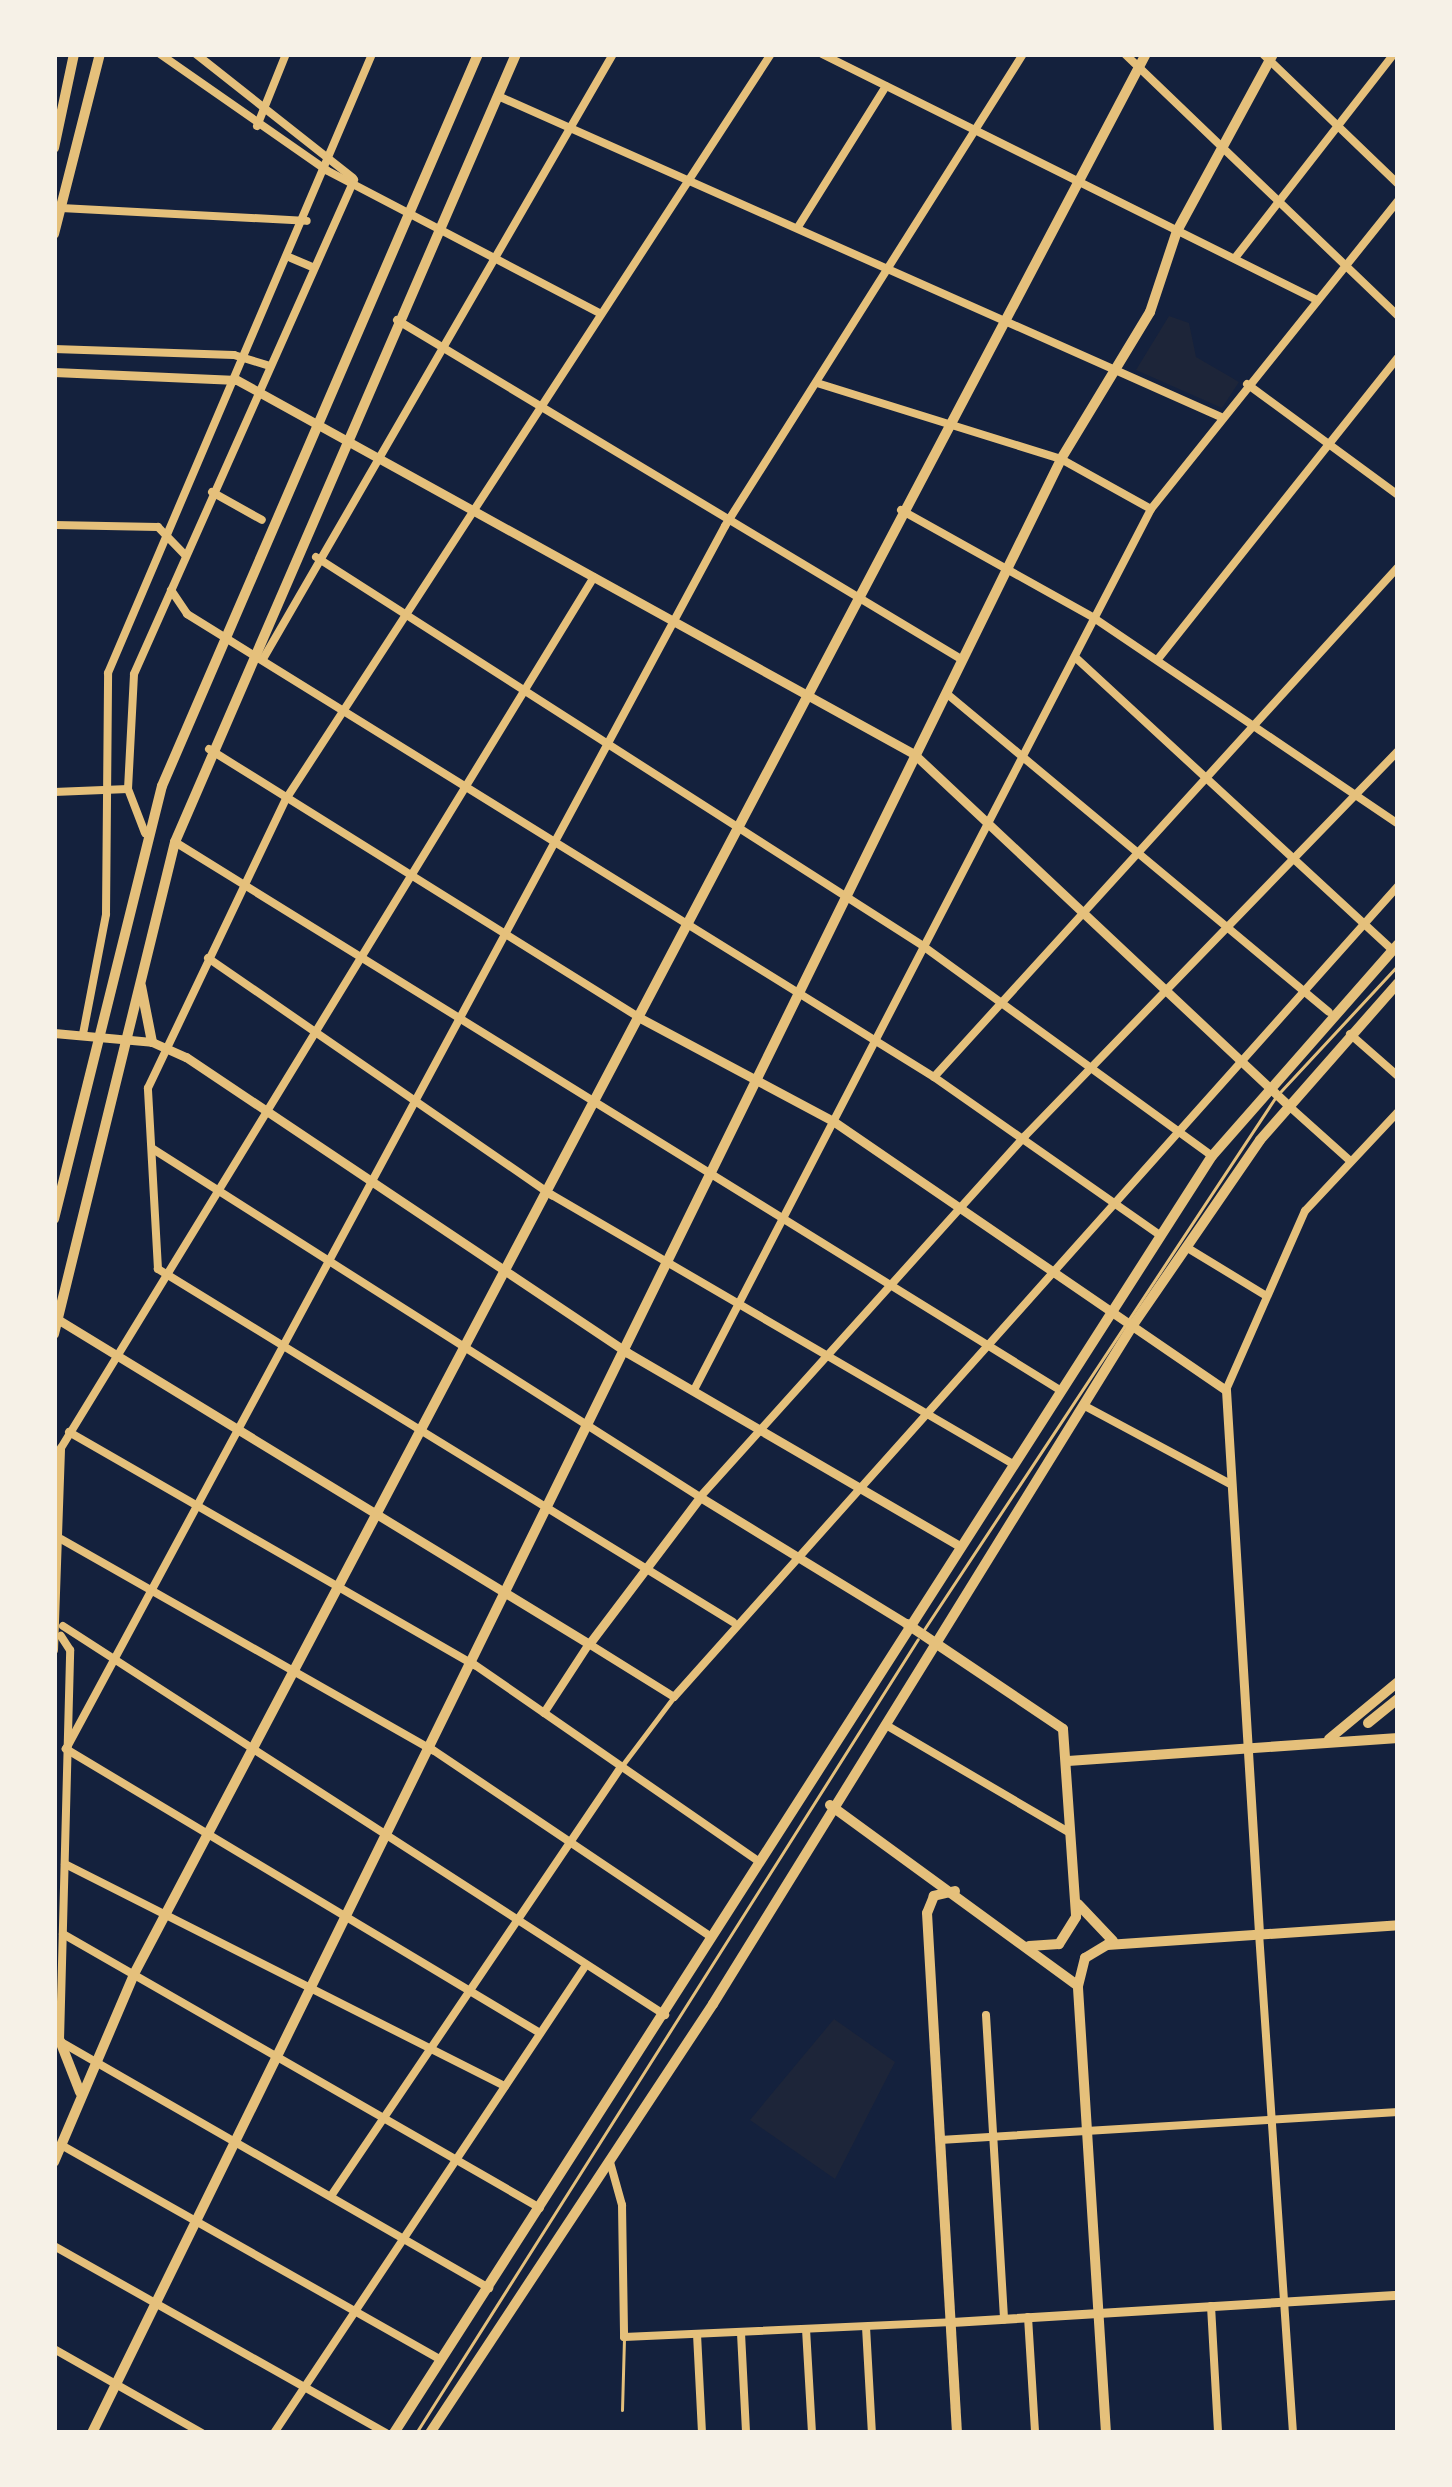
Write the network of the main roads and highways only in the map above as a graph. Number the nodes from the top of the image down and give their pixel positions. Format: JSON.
{"nodes":[{"id":1,"x":74,"y":54,"type":"edge"},
{"id":2,"x":113,"y":54,"type":"edge"},
{"id":3,"x":478,"y":54,"type":"edge"},
{"id":4,"x":516,"y":54,"type":"edge"},
{"id":5,"x":1145,"y":54,"type":"edge"},
{"id":6,"x":1268,"y":56,"type":"edge"},
{"id":7,"x":99,"y":58,"type":"edge"},
{"id":8,"x":54,"y":148,"type":"edge"},
{"id":9,"x":54,"y":234,"type":"edge"},
{"id":10,"x":1395,"y":947,"type":"edge"},
{"id":11,"x":140,"y":980,"type":"junction"},
{"id":12,"x":1398,"y":983,"type":"edge"},
{"id":13,"x":158,"y":1043,"type":"road end"},
{"id":14,"x":54,"y":1219,"type":"edge"},
{"id":15,"x":56,"y":1317,"type":"edge"},
{"id":16,"x":1122,"y":1318,"type":"junction"},
{"id":17,"x":54,"y":1334,"type":"edge"},
{"id":18,"x":907,"y":1624,"type":"junction"},
{"id":19,"x":936,"y":1641,"type":"junction"},
{"id":20,"x":1398,"y":1682,"type":"edge"},
{"id":21,"x":1397,"y":1704,"type":"edge"},
{"id":22,"x":1354,"y":1728,"type":"junction"},
{"id":23,"x":1398,"y":1738,"type":"edge"},
{"id":24,"x":1321,"y":1742,"type":"junction"},
{"id":25,"x":1068,"y":1761,"type":"junction"},
{"id":26,"x":830,"y":1805,"type":"junction"},
{"id":27,"x":955,"y":1892,"type":"junction"},
{"id":28,"x":1076,"y":1900,"type":"junction"},
{"id":29,"x":1398,"y":1925,"type":"edge"},
{"id":30,"x":1122,"y":1943,"type":"junction"},
{"id":31,"x":1029,"y":1946,"type":"junction"},
{"id":32,"x":1078,"y":1986,"type":"junction"},
{"id":33,"x":57,"y":2040,"type":"edge"},
{"id":34,"x":81,"y":2095,"type":"junction"},
{"id":35,"x":54,"y":2162,"type":"edge"},
{"id":36,"x":92,"y":2433,"type":"edge"},
{"id":37,"x":390,"y":2433,"type":"edge"},
{"id":38,"x":430,"y":2433,"type":"edge"},
{"id":39,"x":957,"y":2433,"type":"edge"},
{"id":40,"x":1106,"y":2433,"type":"edge"}],
"edges":[{"from":1,"to":8,"type":"main road"},
{"from":2,"to":7,"type":"main road"},
{"from":3,"to":14,"type":"main road"},
{"from":4,"to":11,"type":"main road"},
{"from":5,"to":34,"type":"main road"},
{"from":6,"to":36,"type":"main road"},
{"from":7,"to":9,"type":"main road"},
{"from":10,"to":16,"type":"main road"},
{"from":11,"to":13,"type":"main road"},
{"from":11,"to":15,"type":"main road"},
{"from":12,"to":16,"type":"main road"},
{"from":15,"to":17,"type":"main road"},
{"from":16,"to":18,"type":"main road"},
{"from":16,"to":19,"type":"main road"},
{"from":18,"to":19,"type":"main road"},
{"from":18,"to":37,"type":"main road"},
{"from":19,"to":25,"type":"main road"},
{"from":19,"to":26,"type":"main road"},
{"from":20,"to":22,"type":"main road"},
{"from":21,"to":22,"type":"main road"},
{"from":22,"to":24,"type":"main road"},
{"from":23,"to":24,"type":"main road"},
{"from":24,"to":25,"type":"main road"},
{"from":25,"to":28,"type":"main road"},
{"from":26,"to":27,"type":"main road"},
{"from":26,"to":38,"type":"main road"},
{"from":27,"to":31,"type":"main road"},
{"from":27,"to":39,"type":"main road"},
{"from":28,"to":30,"type":"main road"},
{"from":28,"to":31,"type":"main road"},
{"from":29,"to":30,"type":"main road"},
{"from":30,"to":32,"type":"main road"},
{"from":31,"to":32,"type":"main road"},
{"from":32,"to":40,"type":"main road"},
{"from":33,"to":34,"type":"main road"},
{"from":34,"to":35,"type":"main road"}]}
